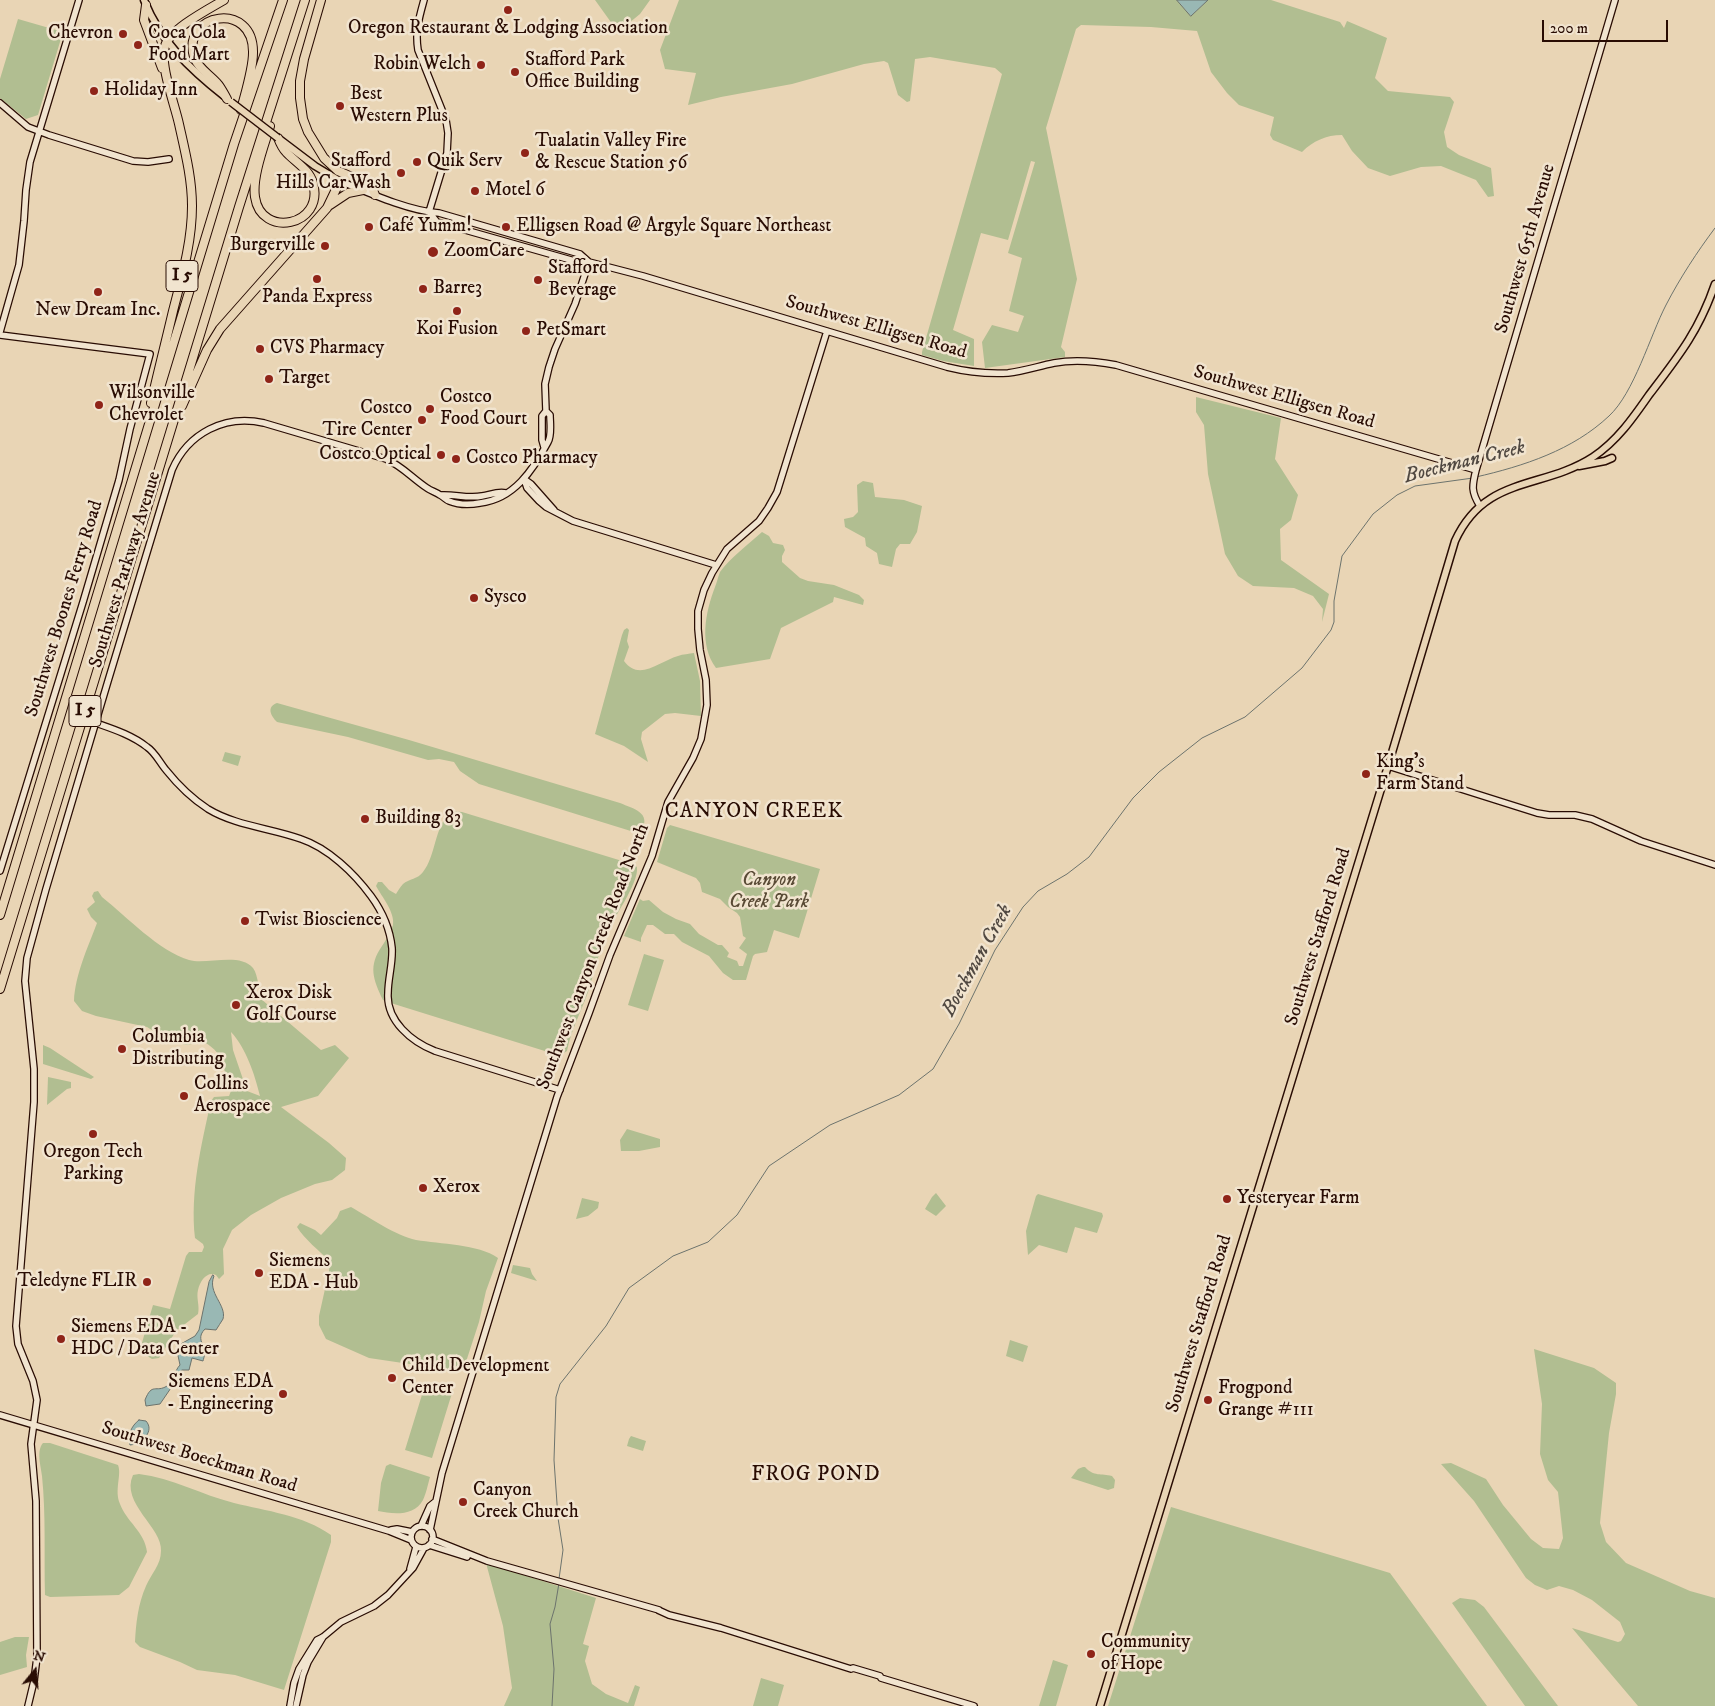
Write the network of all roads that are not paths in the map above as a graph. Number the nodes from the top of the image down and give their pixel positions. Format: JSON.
{"nodes":[{"id":1,"x":79,"y":0,"type":"edge"},
{"id":2,"x":224,"y":0,"type":"edge"},
{"id":3,"x":283,"y":0,"type":"edge"},
{"id":4,"x":305,"y":0,"type":"edge"},
{"id":5,"x":321,"y":0,"type":"edge"},
{"id":6,"x":424,"y":0,"type":"edge"},
{"id":7,"x":1615,"y":0,"type":"edge"},
{"id":8,"x":145,"y":2,"type":"edge"},
{"id":9,"x":167,"y":42,"type":"junction"},
{"id":10,"x":280,"y":77,"type":"junction"},
{"id":11,"x":168,"y":84,"type":"junction"},
{"id":12,"x":229,"y":100,"type":"junction"},
{"id":13,"x":0,"y":102,"type":"edge"},
{"id":14,"x":39,"y":131,"type":"junction"},
{"id":15,"x":278,"y":138,"type":"junction"},
{"id":16,"x":234,"y":144,"type":"junction"},
{"id":17,"x":168,"y":159,"type":"dead end"},
{"id":18,"x":340,"y":181,"type":"junction"},
{"id":19,"x":362,"y":190,"type":"junction"},
{"id":20,"x":375,"y":195,"type":"junction"},
{"id":21,"x":326,"y":208,"type":"junction"},
{"id":22,"x":429,"y":212,"type":"junction"},
{"id":23,"x":589,"y":262,"type":"junction"},
{"id":24,"x":1715,"y":284,"type":"edge"},
{"id":25,"x":826,"y":331,"type":"junction"},
{"id":26,"x":0,"y":334,"type":"edge"},
{"id":27,"x":170,"y":433,"type":"junction"},
{"id":28,"x":1612,"y":458,"type":"dead end"},
{"id":29,"x":136,"y":466,"type":"junction"},
{"id":30,"x":1575,"y":466,"type":"junction"},
{"id":31,"x":1476,"y":470,"type":"junction"},
{"id":32,"x":524,"y":479,"type":"junction"},
{"id":33,"x":1480,"y":506,"type":"junction"},
{"id":34,"x":716,"y":565,"type":"junction"},
{"id":35,"x":96,"y":723,"type":"junction"},
{"id":36,"x":1388,"y":766,"type":"junction"},
{"id":37,"x":1715,"y":865,"type":"edge"},
{"id":38,"x":0,"y":871,"type":"edge"},
{"id":39,"x":0,"y":915,"type":"edge"},
{"id":40,"x":0,"y":989,"type":"edge"},
{"id":41,"x":560,"y":1090,"type":"junction"},
{"id":42,"x":0,"y":1415,"type":"edge"},
{"id":43,"x":34,"y":1426,"type":"junction"},
{"id":44,"x":435,"y":1502,"type":"junction"},
{"id":45,"x":421,"y":1526,"type":"junction"},
{"id":46,"x":430,"y":1530,"type":"junction"},
{"id":47,"x":389,"y":1531,"type":"junction"},
{"id":48,"x":412,"y":1532,"type":"junction"},
{"id":49,"x":432,"y":1539,"type":"junction"},
{"id":50,"x":411,"y":1540,"type":"junction"},
{"id":51,"x":416,"y":1547,"type":"junction"},
{"id":52,"x":426,"y":1547,"type":"junction"},
{"id":53,"x":479,"y":1558,"type":"junction"},
{"id":54,"x":410,"y":1571,"type":"junction"},
{"id":55,"x":323,"y":1637,"type":"junction"},
{"id":56,"x":28,"y":1706,"type":"edge"},
{"id":57,"x":290,"y":1706,"type":"edge"},
{"id":58,"x":296,"y":1706,"type":"edge"},
{"id":59,"x":974,"y":1706,"type":"edge"},
{"id":60,"x":1100,"y":1706,"type":"edge"}],
"edges":[{"from":1,"to":14,"type":"main road"},
{"from":2,"to":9,"type":"highway"},
{"from":3,"to":16,"type":"highway","number":"I 5"},
{"from":4,"to":10,"type":"highway","number":"I 5"},
{"from":5,"to":20,"type":"highway"},
{"from":6,"to":22,"type":"main road"},
{"from":7,"to":31,"type":"main road","name":"Southwest 65th Avenue"},
{"from":8,"to":9,"type":"main road"},
{"from":8,"to":11,"type":"highway","number":"I 5"},
{"from":9,"to":11,"type":"highway","number":"I 5"},
{"from":9,"to":12,"type":"main road","name":"Southwest Elligsen Road"},
{"from":10,"to":15,"type":"highway","number":"I 5"},
{"from":10,"to":27,"type":"highway","number":"I 5"},
{"from":11,"to":29,"type":"highway","number":"I 5"},
{"from":12,"to":15,"type":"main road","name":"Southwest Elligsen Road","bridge":true},
{"from":12,"to":16,"type":"highway","number":"I 5"},
{"from":13,"to":14,"type":"main road"},
{"from":14,"to":17,"type":"main road"},
{"from":14,"to":26,"type":"main road"},
{"from":15,"to":18,"type":"main road","name":"Southwest Elligsen Road"},
{"from":16,"to":29,"type":"highway","number":"I 5"},
{"from":18,"to":19,"type":"main road","name":"Southwest Elligsen Road"},
{"from":18,"to":21,"type":"highway","number":"I 5"},
{"from":19,"to":20,"type":"main road","name":"Southwest Elligsen Road"},
{"from":19,"to":21,"type":"highway","number":"I 5"},
{"from":20,"to":22,"type":"main road","name":"Southwest Elligsen Road"},
{"from":21,"to":27,"type":"highway","number":"I 5"},
{"from":22,"to":23,"type":"main road","name":"Southwest Elligsen Road"},
{"from":23,"to":25,"type":"main road","name":"Southwest Elligsen Road"},
{"from":23,"to":32,"type":"main road"},
{"from":24,"to":30,"type":"main road","name":"Southwest Stafford Road"},
{"from":25,"to":31,"type":"main road","name":"Southwest Elligsen Road"},
{"from":25,"to":34,"type":"main road","name":"Southwest Canyon Creek Road North"},
{"from":26,"to":38,"type":"main road","name":"Southwest Boones Ferry Road"},
{"from":27,"to":40,"type":"highway","number":"I 5"},
{"from":28,"to":30,"type":"main road"},
{"from":29,"to":39,"type":"highway","number":"I 5"},
{"from":30,"to":33,"type":"main road","name":"Southwest Stafford Road"},
{"from":31,"to":33,"type":"main road","name":"Southwest 65th Avenue"},
{"from":32,"to":34,"type":"main road"},
{"from":32,"to":35,"type":"main road","name":"Southwest Parkway Avenue"},
{"from":33,"to":36,"type":"main road","name":"Southwest Stafford Road"},
{"from":34,"to":41,"type":"main road","name":"Southwest Canyon Creek Road North"},
{"from":35,"to":41,"type":"main road"},
{"from":35,"to":43,"type":"main road","name":"Southwest Parkway Avenue"},
{"from":36,"to":37,"type":"main road"},
{"from":36,"to":60,"type":"main road","name":"Southwest Stafford Road"},
{"from":41,"to":44,"type":"main road","name":"Southwest Canyon Creek Road North"},
{"from":42,"to":43,"type":"main road","name":"Southwest Boeckman Road"},
{"from":43,"to":47,"type":"main road","name":"Southwest Boeckman Road"},
{"from":43,"to":56,"type":"main road","name":"Southwest Parkway Avenue"},
{"from":44,"to":45,"type":"main road","name":"Southwest Canyon Creek Road North"},
{"from":44,"to":46,"type":"main road","name":"Southwest Canyon Creek Road North"},
{"from":45,"to":46,"type":"main road"},
{"from":45,"to":48,"type":"main road"},
{"from":46,"to":49,"type":"main road"},
{"from":47,"to":48,"type":"main road","name":"Southwest Boeckman Road"},
{"from":47,"to":50,"type":"main road","name":"Southwest Boeckman Road"},
{"from":48,"to":50,"type":"main road"},
{"from":49,"to":52,"type":"main road"},
{"from":49,"to":53,"type":"main road"},
{"from":50,"to":51,"type":"main road"},
{"from":51,"to":52,"type":"main road"},
{"from":51,"to":54,"type":"main road"},
{"from":52,"to":53,"type":"main road"},
{"from":52,"to":54,"type":"main road"},
{"from":53,"to":59,"type":"main road"},
{"from":54,"to":55,"type":"main road"},
{"from":55,"to":57,"type":"main road"},
{"from":55,"to":58,"type":"main road"}]}
